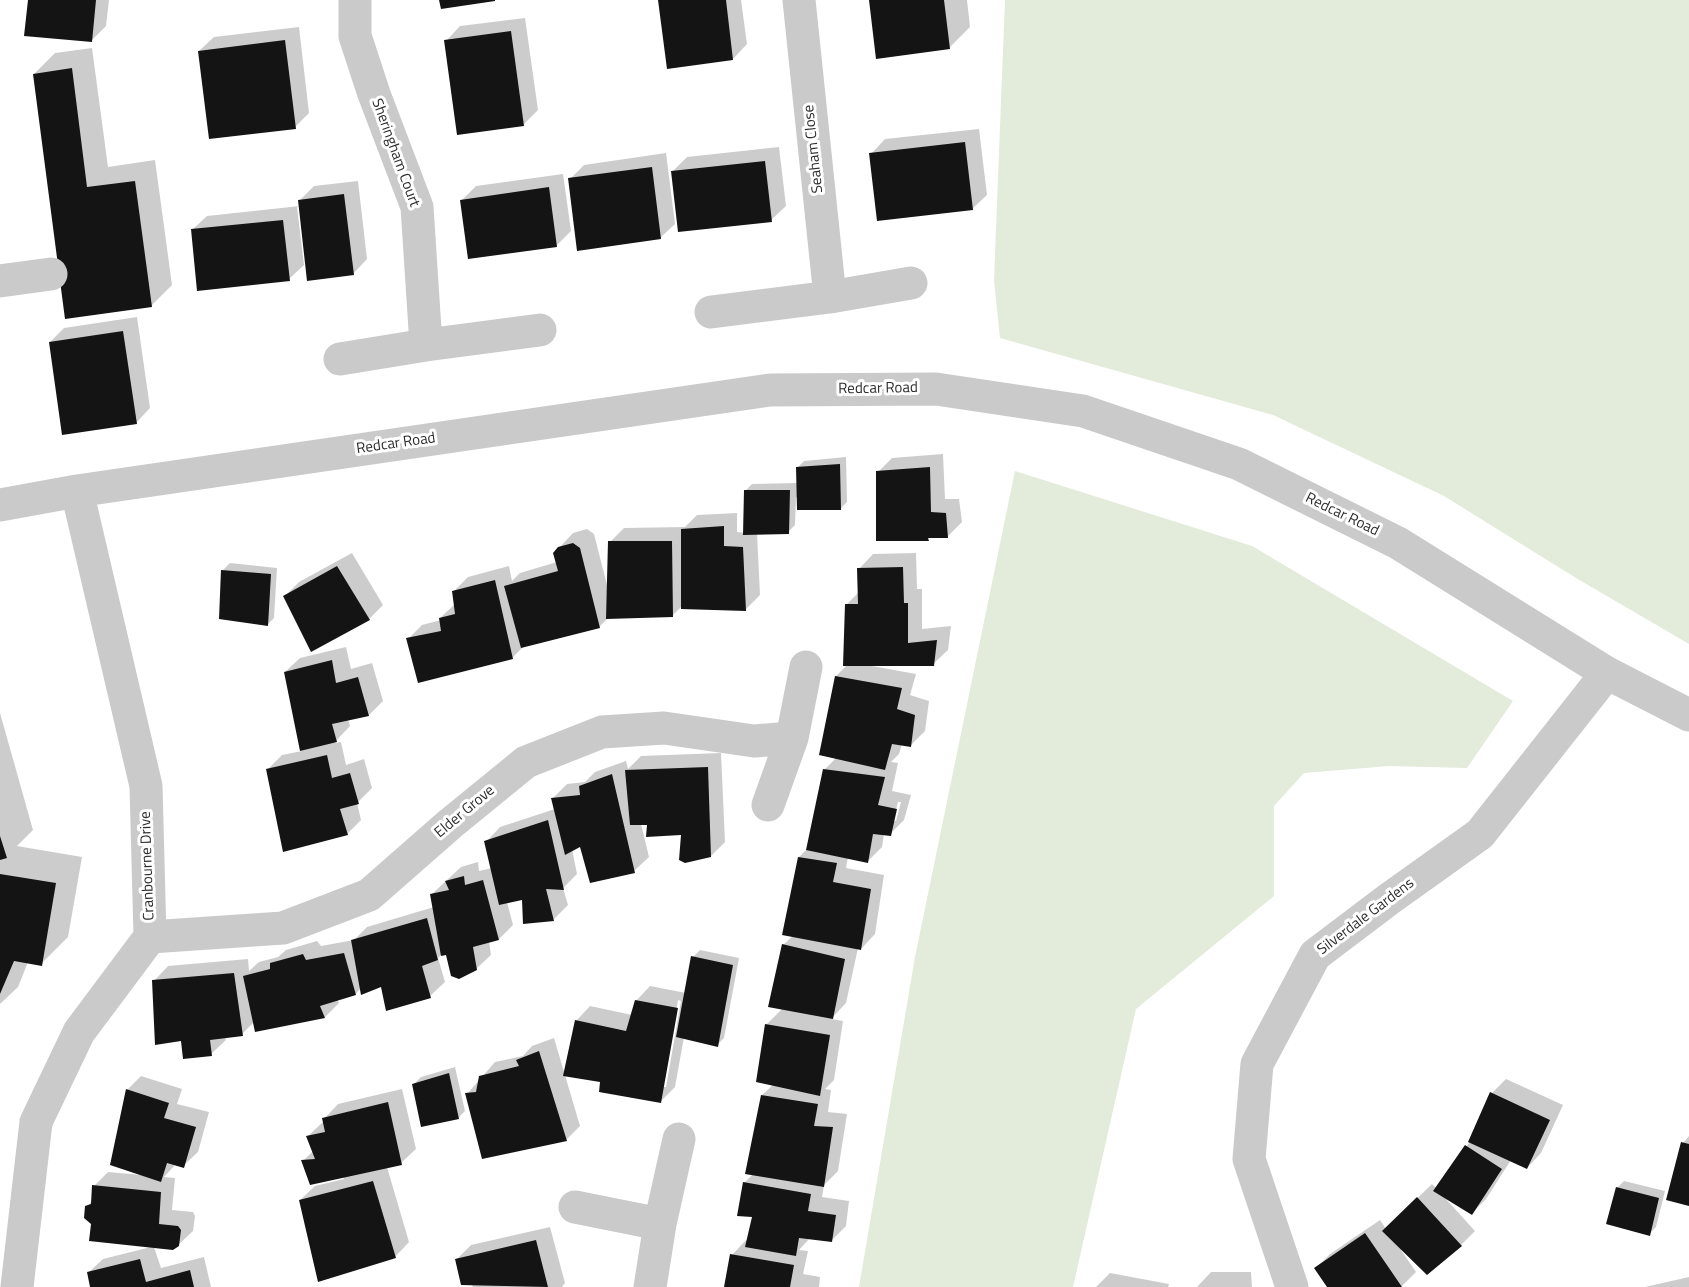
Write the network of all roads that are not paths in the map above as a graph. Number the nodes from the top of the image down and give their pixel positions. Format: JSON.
{"nodes":[{"id":1,"x":355,"y":0,"type":"edge"},
{"id":2,"x":799,"y":0,"type":"edge"},
{"id":3,"x":51,"y":274,"type":"dead end"},
{"id":4,"x":0,"y":281,"type":"edge"},
{"id":5,"x":911,"y":283,"type":"dead end"},
{"id":6,"x":830,"y":297,"type":"junction"},
{"id":7,"x":711,"y":312,"type":"dead end"},
{"id":8,"x":540,"y":330,"type":"dead end"},
{"id":9,"x":426,"y":345,"type":"junction"},
{"id":10,"x":340,"y":359,"type":"dead end"},
{"id":11,"x":77,"y":491,"type":"junction"},
{"id":12,"x":0,"y":505,"type":"edge"},
{"id":13,"x":806,"y":667,"type":"dead end"},
{"id":14,"x":1606,"y":674,"type":"junction"},
{"id":15,"x":1689,"y":715,"type":"edge"},
{"id":16,"x":792,"y":738,"type":"junction"},
{"id":17,"x":768,"y":805,"type":"dead end"},
{"id":18,"x":150,"y":938,"type":"junction"},
{"id":19,"x":679,"y":1139,"type":"dead end"},
{"id":20,"x":575,"y":1208,"type":"dead end"},
{"id":21,"x":660,"y":1224,"type":"junction"},
{"id":22,"x":17,"y":1287,"type":"edge"},
{"id":23,"x":650,"y":1287,"type":"edge"},
{"id":24,"x":1292,"y":1287,"type":"edge"}],
"edges":[{"from":1,"to":9,"type":"street","name":"Sheringham Court"},
{"from":2,"to":6,"type":"street","name":"Seaham Close"},
{"from":3,"to":4,"type":"street"},
{"from":5,"to":6,"type":"street"},
{"from":6,"to":7,"type":"street"},
{"from":8,"to":9,"type":"street"},
{"from":9,"to":10,"type":"street"},
{"from":11,"to":12,"type":"street","name":"Redcar Road"},
{"from":11,"to":14,"type":"street","name":"Redcar Road"},
{"from":11,"to":18,"type":"street","name":"Cranbourne Drive"},
{"from":13,"to":16,"type":"street"},
{"from":14,"to":15,"type":"street","name":"Redcar Road"},
{"from":14,"to":24,"type":"street","name":"Silverdale Gardens"},
{"from":16,"to":17,"type":"street"},
{"from":16,"to":18,"type":"street","name":"Elder Grove"},
{"from":18,"to":22,"type":"street","name":"Cranbourne Drive"},
{"from":19,"to":21,"type":"street"},
{"from":20,"to":21,"type":"street"},
{"from":21,"to":23,"type":"street"}]}
